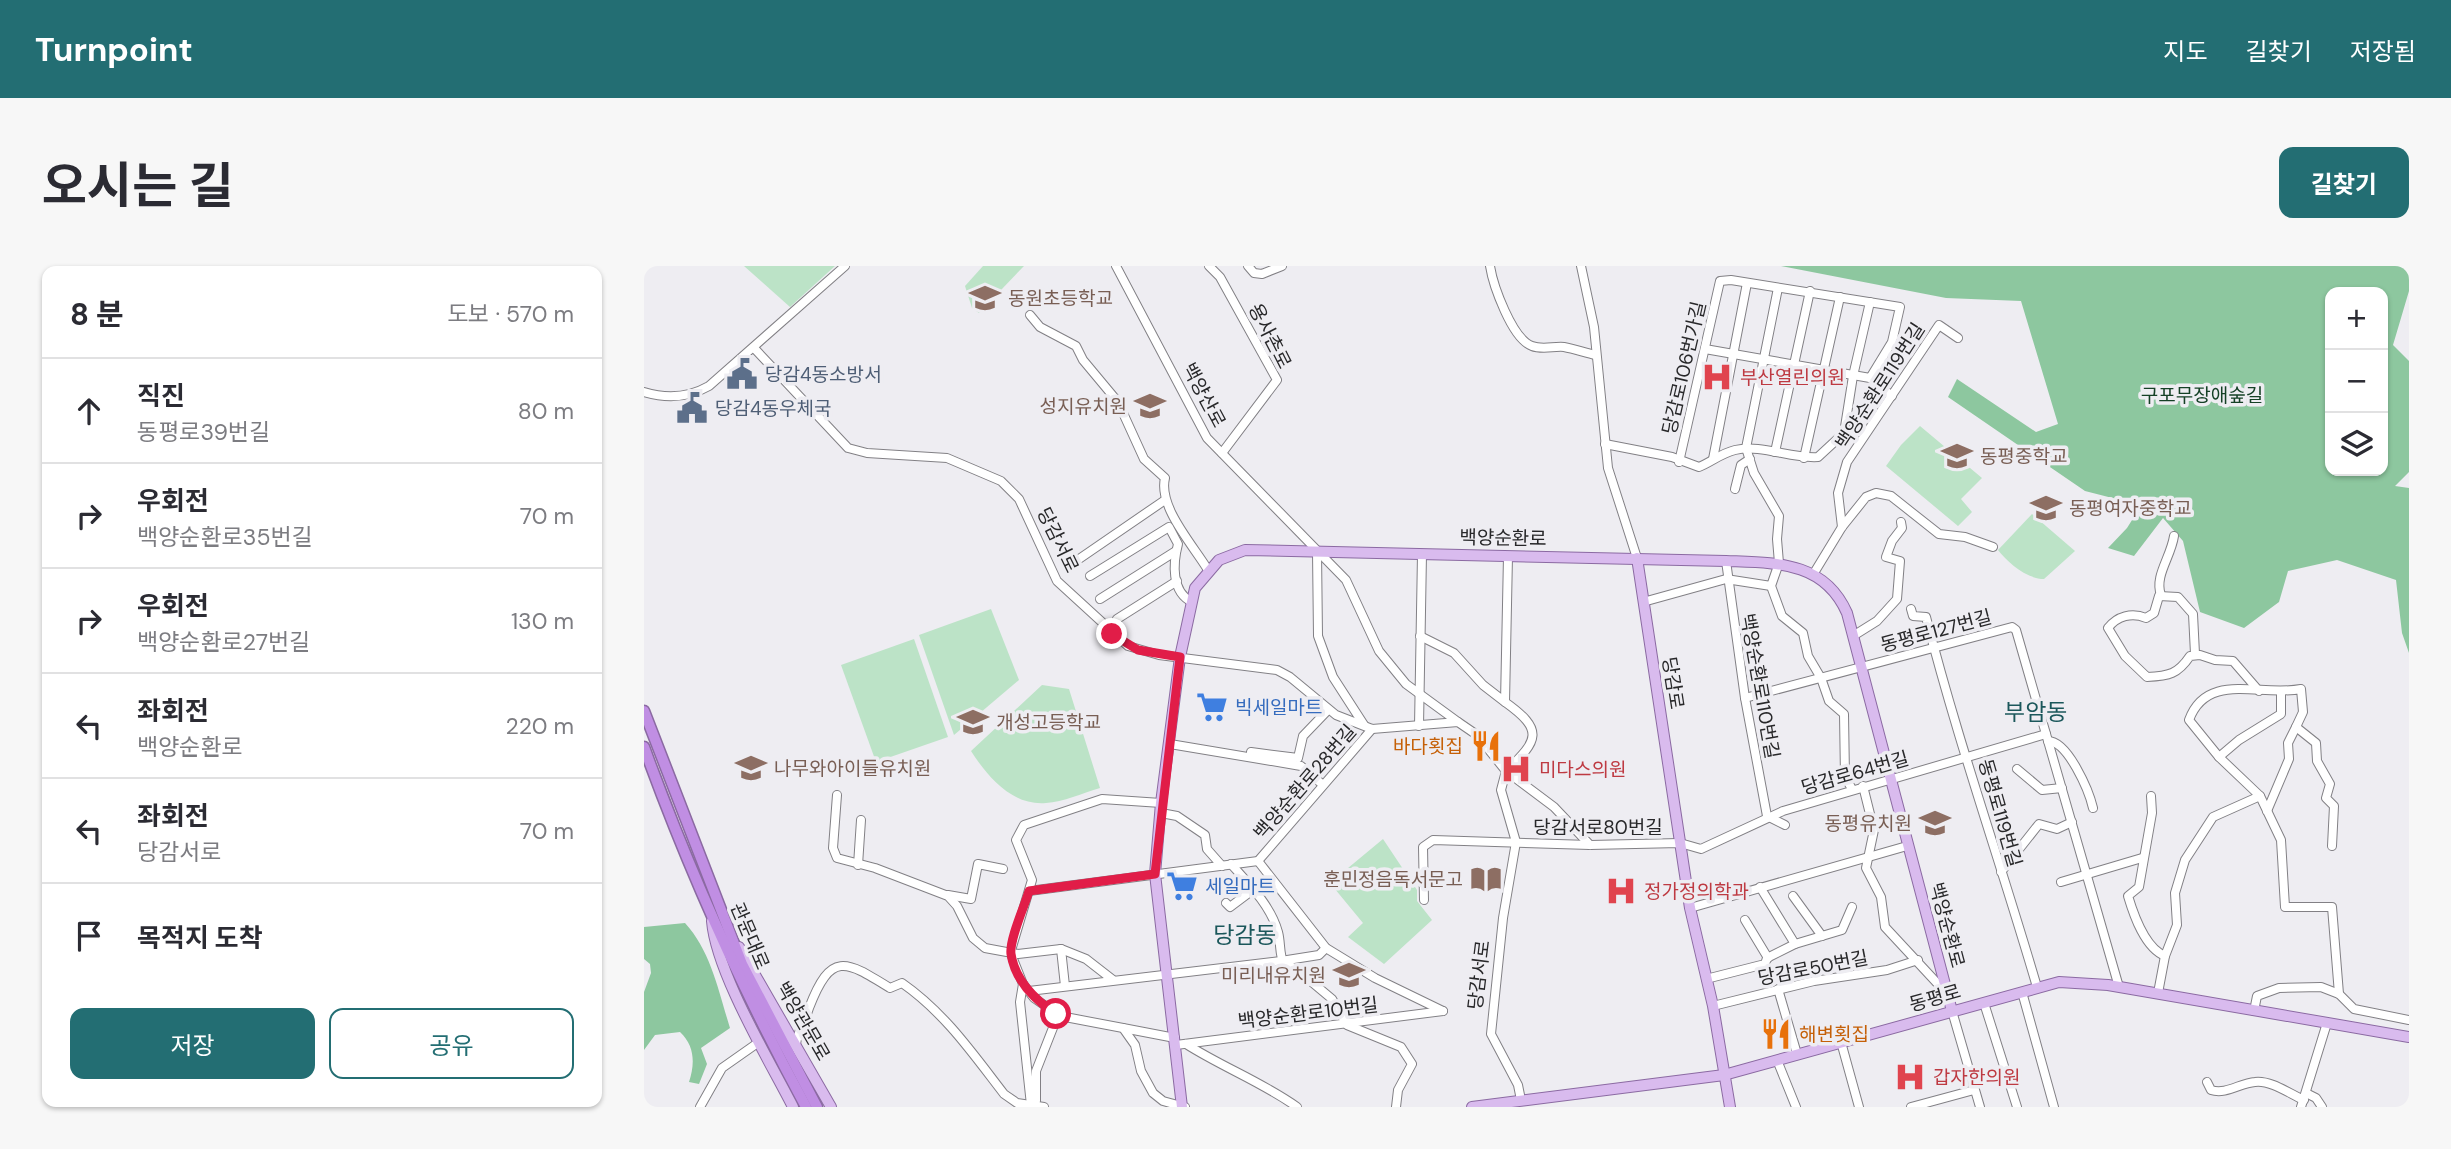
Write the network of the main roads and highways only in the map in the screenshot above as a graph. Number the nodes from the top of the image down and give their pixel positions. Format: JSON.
{"nodes":[{"id":1,"x":1637,"y":558,"type":"junction"},
{"id":2,"x":644,"y":711,"type":"edge"},
{"id":3,"x":644,"y":747,"type":"edge"},
{"id":4,"x":718,"y":920,"type":"junction"},
{"id":5,"x":1952,"y":1011,"type":"junction"},
{"id":6,"x":2409,"y":1037,"type":"edge"},
{"id":7,"x":1724,"y":1075,"type":"junction"},
{"id":8,"x":1520,"y":1104,"type":"edge"},
{"id":9,"x":793,"y":1107,"type":"edge"},
{"id":10,"x":806,"y":1107,"type":"edge"},
{"id":11,"x":817,"y":1107,"type":"edge"},
{"id":12,"x":831,"y":1107,"type":"edge"},
{"id":13,"x":1183,"y":1107,"type":"edge"},
{"id":14,"x":1472,"y":1107,"type":"edge"},
{"id":15,"x":1730,"y":1107,"type":"edge"}],
"edges":[{"from":1,"to":5,"type":"main road","name":"백양순환로"},
{"from":1,"to":7,"type":"main road","name":"당감로"},
{"from":1,"to":13,"type":"main road","name":"백양순환로"},
{"from":2,"to":4,"type":"highway","name":"관문대로"},
{"from":3,"to":4,"type":"highway","name":"관문대로"},
{"from":4,"to":9,"type":"main road"},
{"from":4,"to":10,"type":"highway","name":"관문대로"},
{"from":4,"to":11,"type":"highway","name":"관문대로"},
{"from":4,"to":12,"type":"main road","name":"백양관문로"},
{"from":5,"to":6,"type":"main road","name":"동평로"},
{"from":5,"to":7,"type":"main road","name":"동평로"},
{"from":7,"to":8,"type":"main road","name":"동평로"},
{"from":7,"to":15,"type":"main road","name":"당감로"},
{"from":8,"to":14,"type":"main road","name":"동평로"}]}
